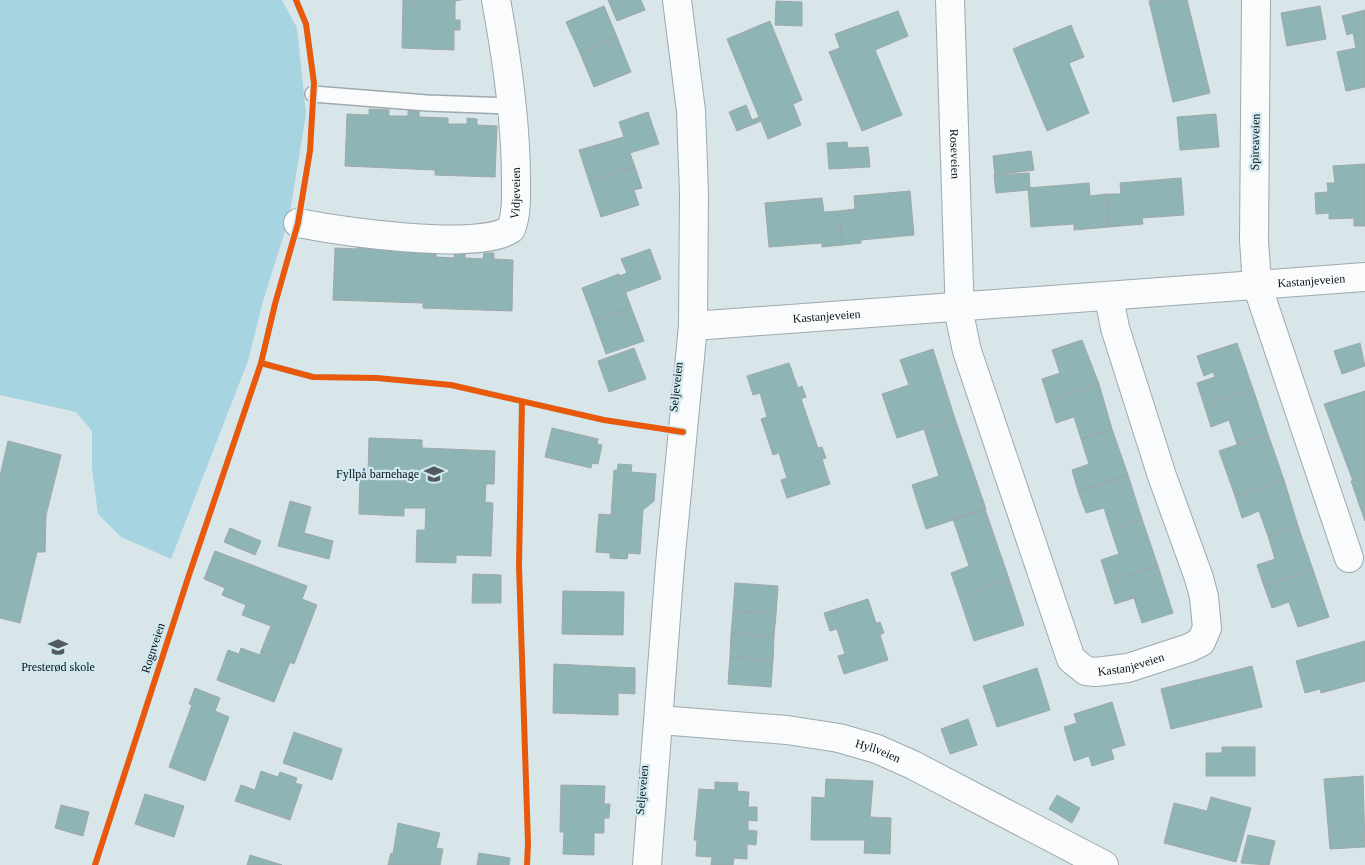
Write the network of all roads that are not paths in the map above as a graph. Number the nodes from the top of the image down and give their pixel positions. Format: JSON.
{"nodes":[{"id":1,"x":496,"y":0,"type":"edge"},
{"id":2,"x":677,"y":0,"type":"edge"},
{"id":3,"x":950,"y":0,"type":"edge"},
{"id":4,"x":1256,"y":0,"type":"edge"},
{"id":5,"x":313,"y":94,"type":"dead end"},
{"id":6,"x":512,"y":106,"type":"junction"},
{"id":7,"x":298,"y":223,"type":"dead end"},
{"id":8,"x":1365,"y":277,"type":"edge"},
{"id":9,"x":1257,"y":285,"type":"junction"},
{"id":10,"x":1109,"y":297,"type":"junction"},
{"id":11,"x":960,"y":306,"type":"junction"},
{"id":12,"x":693,"y":326,"type":"junction"},
{"id":13,"x":1349,"y":558,"type":"dead end"},
{"id":14,"x":660,"y":720,"type":"junction"},
{"id":15,"x":1072,"y":858,"type":"edge"},
{"id":16,"x":647,"y":865,"type":"edge"},
{"id":17,"x":1104,"y":865,"type":"edge"}],
"edges":[{"from":1,"to":6,"type":"street","name":"Vidjeveien"},
{"from":2,"to":12,"type":"street","name":"Seljeveien"},
{"from":3,"to":11,"type":"street","name":"Roseveien"},
{"from":4,"to":9,"type":"street","name":"Spireaveien"},
{"from":5,"to":6,"type":"lane"},
{"from":6,"to":7,"type":"street","name":"Vidjeveien"},
{"from":8,"to":9,"type":"street","name":"Kastanjeveien"},
{"from":9,"to":10,"type":"street","name":"Kastanjeveien"},
{"from":9,"to":13,"type":"street","name":"Kastanjeveien"},
{"from":10,"to":11,"type":"street","name":"Kastanjeveien"},
{"from":10,"to":11,"type":"street","name":"Kastanjeveien"},
{"from":11,"to":12,"type":"street","name":"Kastanjeveien"},
{"from":12,"to":14,"type":"street","name":"Seljeveien"},
{"from":14,"to":15,"type":"street","name":"Hyllveien"},
{"from":14,"to":16,"type":"street","name":"Seljeveien"},
{"from":15,"to":17,"type":"street","name":"Hyllveien"}]}
